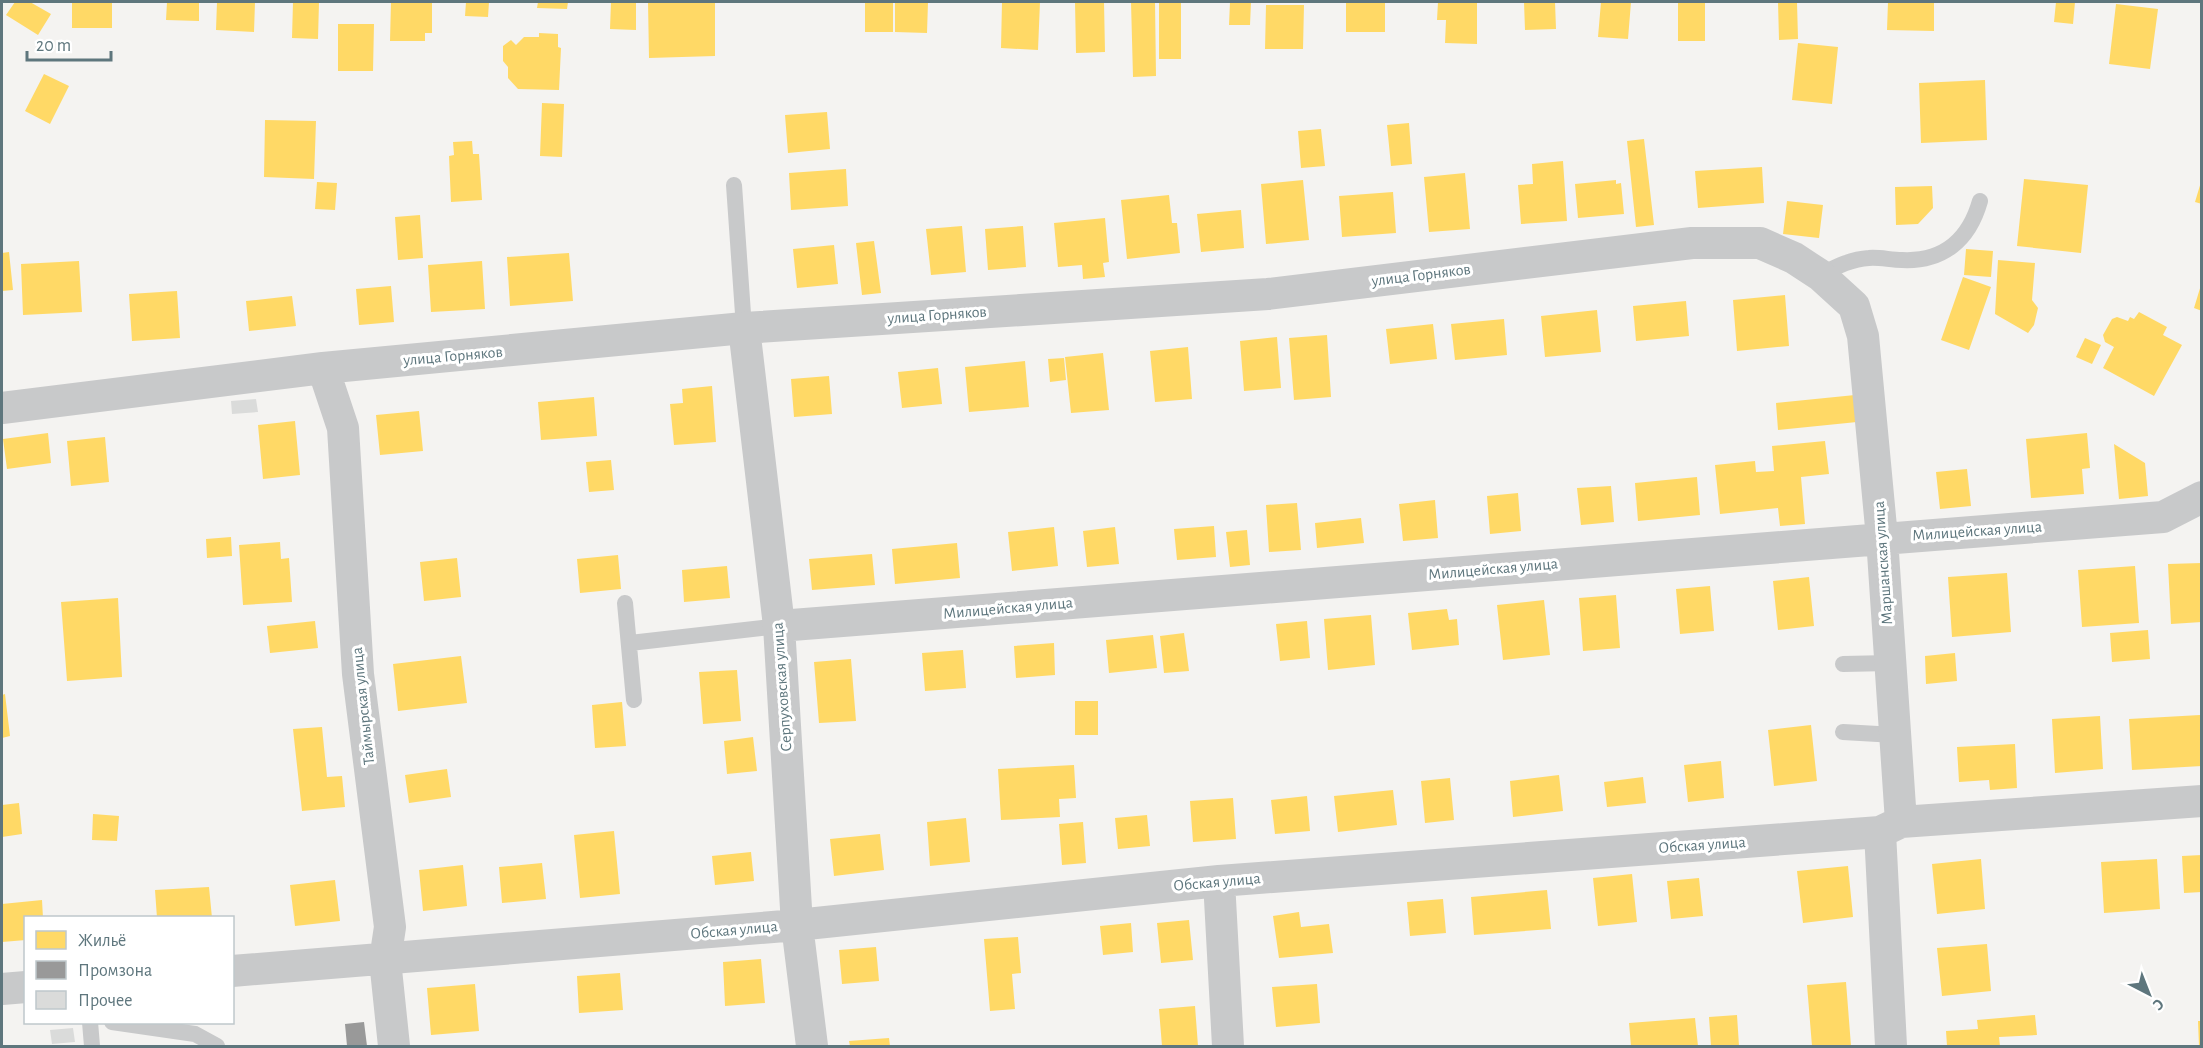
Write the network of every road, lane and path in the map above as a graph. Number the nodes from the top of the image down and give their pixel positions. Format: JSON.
{"nodes":[{"id":1,"x":734,"y":185,"type":"dead end"},
{"id":2,"x":1980,"y":201,"type":"dead end"},
{"id":3,"x":1820,"y":275,"type":"junction"},
{"id":4,"x":1854,"y":306,"type":"joint"},
{"id":5,"x":744,"y":328,"type":"junction"},
{"id":6,"x":323,"y":368,"type":"junction"},
{"id":7,"x":2,"y":408,"type":"edge"},
{"id":8,"x":2202,"y":497,"type":"edge"},
{"id":9,"x":1882,"y":538,"type":"junction"},
{"id":10,"x":625,"y":603,"type":"dead end"},
{"id":11,"x":779,"y":626,"type":"junction"},
{"id":12,"x":630,"y":643,"type":"junction"},
{"id":13,"x":1890,"y":663,"type":"junction"},
{"id":14,"x":1843,"y":664,"type":"dead end"},
{"id":15,"x":634,"y":700,"type":"dead end"},
{"id":16,"x":1843,"y":732,"type":"dead end"},
{"id":17,"x":1895,"y":735,"type":"junction"},
{"id":18,"x":2202,"y":801,"type":"edge"},
{"id":19,"x":1891,"y":827,"type":"junction"},
{"id":20,"x":1219,"y":881,"type":"junction"},
{"id":21,"x":797,"y":925,"type":"junction"},
{"id":22,"x":386,"y":960,"type":"junction"},
{"id":23,"x":234,"y":971,"type":"edge"},
{"id":24,"x":24,"y":987,"type":"edge"},
{"id":25,"x":2,"y":989,"type":"edge"},
{"id":26,"x":90,"y":1024,"type":"edge"},
{"id":27,"x":120,"y":1024,"type":"edge"},
{"id":28,"x":92,"y":1047,"type":"edge"},
{"id":29,"x":217,"y":1047,"type":"edge"},
{"id":30,"x":394,"y":1047,"type":"edge"},
{"id":31,"x":812,"y":1047,"type":"edge"},
{"id":32,"x":1228,"y":1047,"type":"edge"},
{"id":33,"x":1892,"y":1047,"type":"edge"}],
"edges":[{"from":1,"to":5,"type":"lane"},
{"from":2,"to":3,"type":"lane"},
{"from":3,"to":4,"type":"street","name":"улица Горняков"},
{"from":3,"to":5,"type":"street","name":"улица Горняков"},
{"from":4,"to":9,"type":"street","name":"Маршанская улица"},
{"from":5,"to":6,"type":"street","name":"улица Горняков"},
{"from":5,"to":11,"type":"street","name":"Серпуховская улица"},
{"from":6,"to":7,"type":"street","name":"улица Горняков"},
{"from":6,"to":22,"type":"street","name":"Таймырская улица"},
{"from":8,"to":9,"type":"street","name":"Милицейская улица"},
{"from":9,"to":11,"type":"street","name":"Милицейская улица"},
{"from":9,"to":13,"type":"street","name":"Маршанская улица"},
{"from":10,"to":12,"type":"lane"},
{"from":11,"to":12,"type":"lane"},
{"from":11,"to":21,"type":"street","name":"Серпуховская улица"},
{"from":12,"to":15,"type":"lane"},
{"from":13,"to":14,"type":"lane"},
{"from":13,"to":17,"type":"street","name":"Маршанская улица"},
{"from":16,"to":17,"type":"lane"},
{"from":17,"to":19,"type":"street","name":"Маршанская улица"},
{"from":18,"to":19,"type":"street","name":"Обская улица"},
{"from":19,"to":20,"type":"street","name":"Обская улица"},
{"from":19,"to":33,"type":"street","name":"Маршанская улица"},
{"from":20,"to":21,"type":"street","name":"Обская улица"},
{"from":20,"to":32,"type":"street"},
{"from":21,"to":22,"type":"street","name":"Обская улица"},
{"from":21,"to":31,"type":"street","name":"Серпуховская улица"},
{"from":22,"to":23,"type":"street","name":"Обская улица"},
{"from":22,"to":30,"type":"street","name":"Таймырская улица"},
{"from":24,"to":25,"type":"street"},
{"from":26,"to":28,"type":"lane"},
{"from":27,"to":29,"type":"lane"}]}
